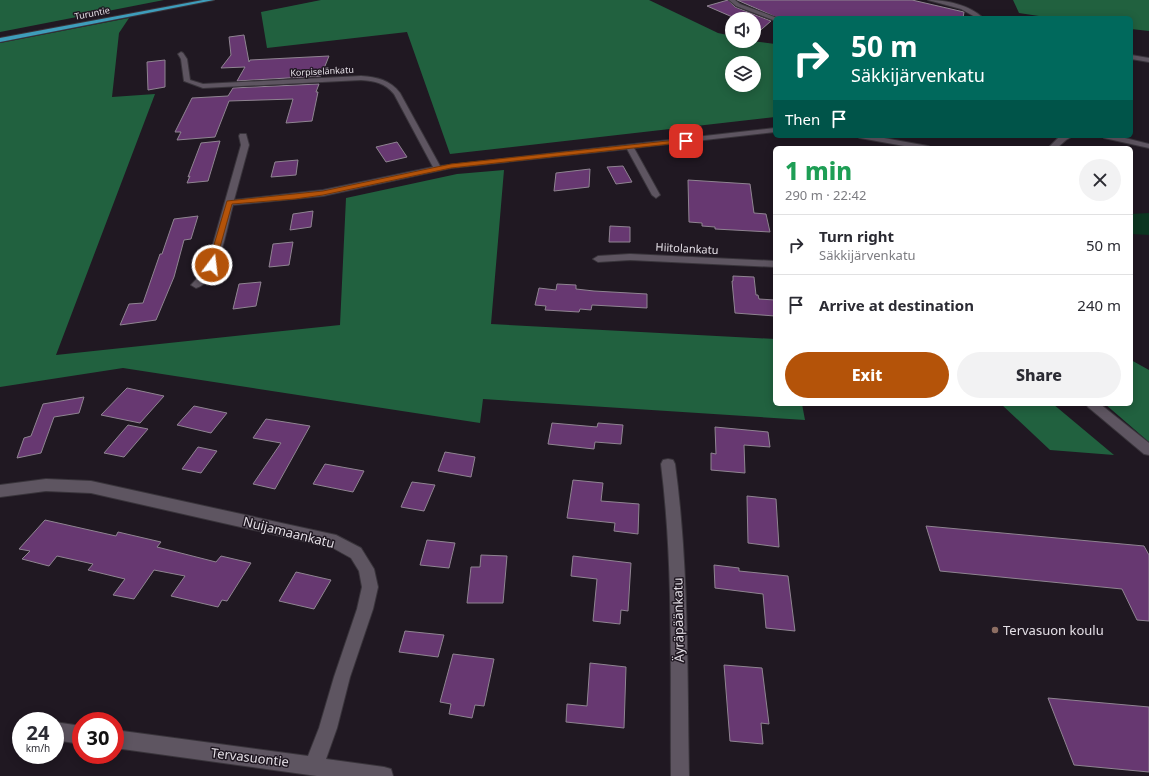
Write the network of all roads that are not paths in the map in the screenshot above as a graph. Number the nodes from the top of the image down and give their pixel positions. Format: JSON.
{"nodes":[{"id":1,"x":211,"y":0,"type":"edge"},
{"id":2,"x":732,"y":0,"type":"edge"},
{"id":3,"x":931,"y":0,"type":"edge"},
{"id":4,"x":978,"y":16,"type":"edge"},
{"id":5,"x":773,"y":18,"type":"edge"},
{"id":6,"x":0,"y":40,"type":"edge"},
{"id":7,"x":181,"y":54,"type":"dead end"},
{"id":8,"x":1133,"y":57,"type":"edge"},
{"id":9,"x":1149,"y":60,"type":"edge"},
{"id":10,"x":773,"y":130,"type":"edge"},
{"id":11,"x":243,"y":136,"type":"dead end"},
{"id":12,"x":877,"y":138,"type":"edge"},
{"id":13,"x":1063,"y":138,"type":"edge"},
{"id":14,"x":1115,"y":138,"type":"edge"},
{"id":15,"x":918,"y":146,"type":"edge"},
{"id":16,"x":1054,"y":146,"type":"edge"},
{"id":17,"x":1149,"y":146,"type":"edge"},
{"id":18,"x":630,"y":147,"type":"junction"},
{"id":19,"x":437,"y":168,"type":"junction"},
{"id":20,"x":656,"y":195,"type":"dead end"},
{"id":21,"x":229,"y":203,"type":"junction"},
{"id":22,"x":598,"y":259,"type":"dead end"},
{"id":23,"x":773,"y":264,"type":"edge"},
{"id":24,"x":196,"y":285,"type":"dead end"},
{"id":25,"x":1094,"y":406,"type":"edge"},
{"id":26,"x":1149,"y":450,"type":"edge"},
{"id":27,"x":668,"y":464,"type":"dead end"},
{"id":28,"x":0,"y":491,"type":"edge"},
{"id":29,"x":124,"y":740,"type":"edge"},
{"id":30,"x":314,"y":766,"type":"junction"},
{"id":31,"x":384,"y":776,"type":"edge"},
{"id":32,"x":680,"y":776,"type":"edge"}],
"edges":[{"from":1,"to":6,"type":"highway","name":"Turuntie"},
{"from":2,"to":5,"type":"street"},
{"from":3,"to":4,"type":"street"},
{"from":7,"to":19,"type":"street","name":"Korpiselänkatu"},
{"from":8,"to":9,"type":"street"},
{"from":10,"to":18,"type":"street"},
{"from":11,"to":21,"type":"street"},
{"from":12,"to":15,"type":"street"},
{"from":13,"to":16,"type":"street"},
{"from":14,"to":17,"type":"street"},
{"from":18,"to":19,"type":"street"},
{"from":18,"to":20,"type":"street"},
{"from":19,"to":21,"type":"street"},
{"from":21,"to":24,"type":"street"},
{"from":22,"to":23,"type":"street","name":"Hiitolankatu"},
{"from":25,"to":26,"type":"street"},
{"from":27,"to":32,"type":"street","name":"Äyräpäänkatu"},
{"from":28,"to":30,"type":"street","name":"Nuijamaankatu"},
{"from":29,"to":30,"type":"street","name":"Tervasuontie"},
{"from":30,"to":31,"type":"street","name":"Tervasuontie"}]}
